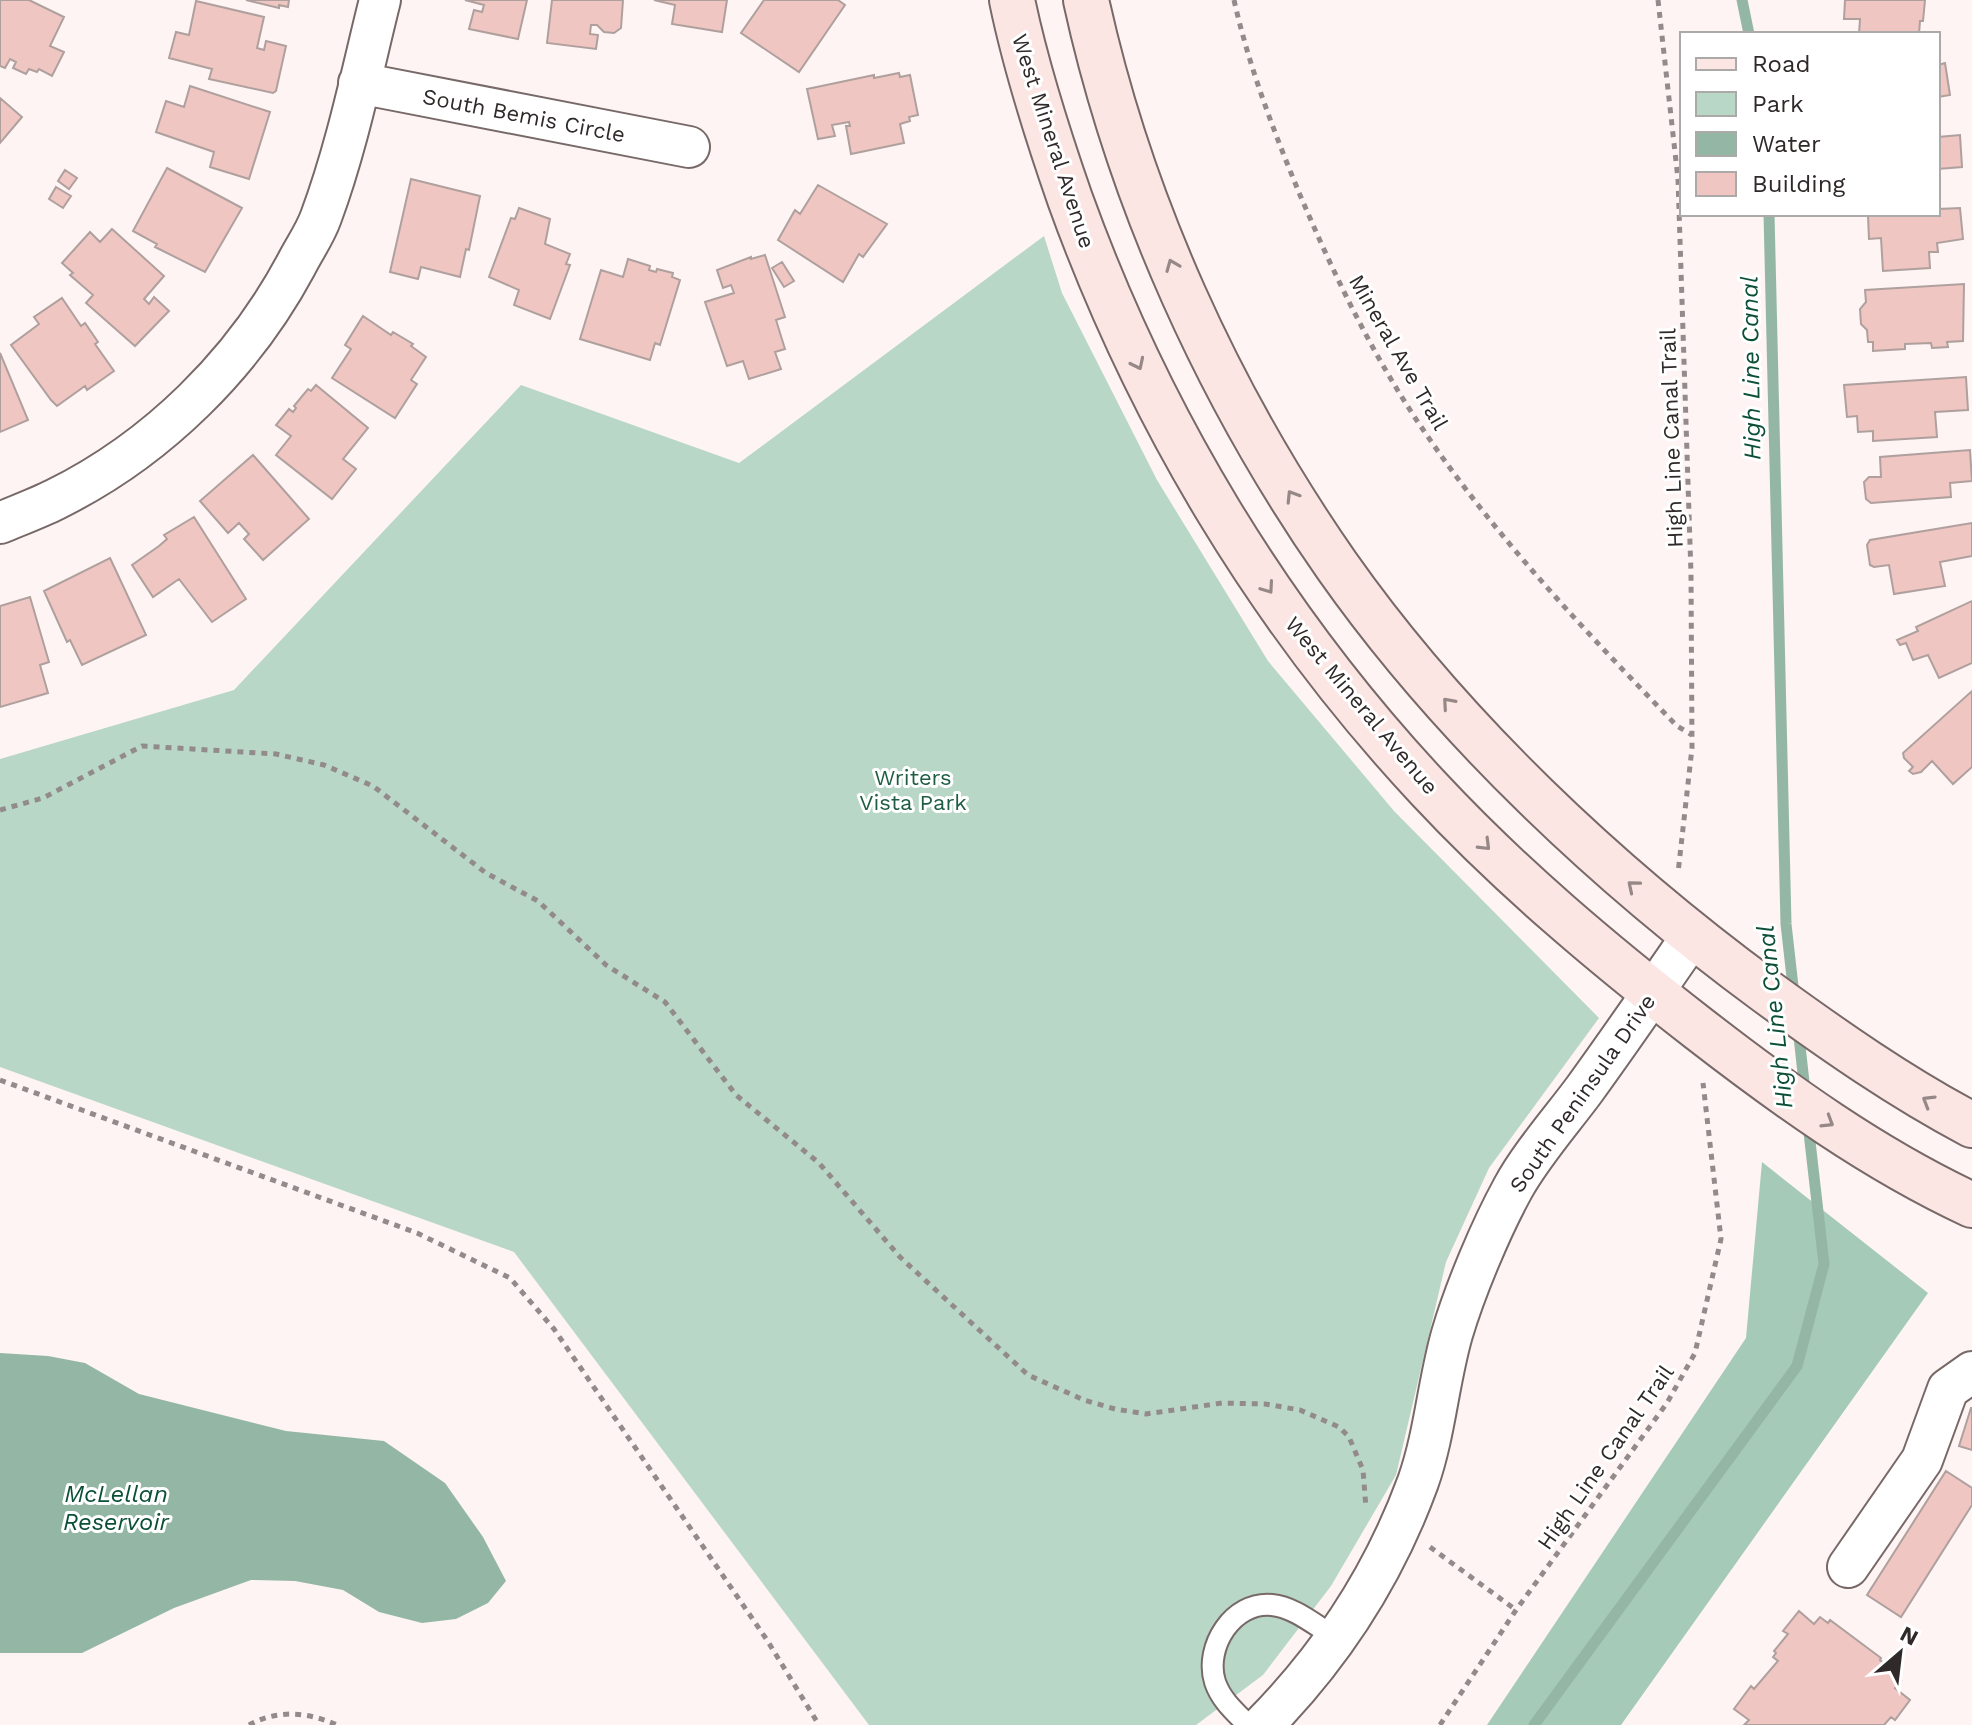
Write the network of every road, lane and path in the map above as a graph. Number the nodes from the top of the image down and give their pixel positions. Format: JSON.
{"nodes":[{"id":1,"x":380,"y":0,"type":"edge"},
{"id":2,"x":1012,"y":0,"type":"edge"},
{"id":3,"x":1086,"y":0,"type":"edge"},
{"id":4,"x":1234,"y":0,"type":"edge"},
{"id":5,"x":1658,"y":0,"type":"edge"},
{"id":6,"x":359,"y":83,"type":"junction"},
{"id":7,"x":689,"y":147,"type":"dead end"},
{"id":8,"x":0,"y":523,"type":"edge"},
{"id":9,"x":1692,"y":735,"type":"junction"},
{"id":10,"x":0,"y":810,"type":"edge"},
{"id":11,"x":1677,"y":875,"type":"dead end"},
{"id":12,"x":1692,"y":936,"type":"junction"},
{"id":13,"x":1652,"y":994,"type":"junction"},
{"id":14,"x":1711,"y":1064,"type":"junction"},
{"id":15,"x":0,"y":1080,"type":"edge"},
{"id":16,"x":1972,"y":1125,"type":"edge"},
{"id":17,"x":1972,"y":1205,"type":"edge"},
{"id":18,"x":1972,"y":1372,"type":"edge"},
{"id":19,"x":1398,"y":1531,"type":"junction"},
{"id":20,"x":1848,"y":1567,"type":"dead end"},
{"id":21,"x":1516,"y":1610,"type":"junction"},
{"id":22,"x":1337,"y":1638,"type":"junction"},
{"id":23,"x":249,"y":1725,"type":"edge"},
{"id":24,"x":337,"y":1725,"type":"edge"},
{"id":25,"x":819,"y":1725,"type":"edge"},
{"id":26,"x":1248,"y":1725,"type":"edge"},
{"id":27,"x":1263,"y":1725,"type":"edge"},
{"id":28,"x":1440,"y":1725,"type":"edge"}],
"edges":[{"from":1,"to":6,"type":"street"},
{"from":2,"to":13,"type":"main road","name":"West Mineral Avenue","one_way":true},
{"from":12,"to":3,"type":"main road","one_way":true},
{"from":4,"to":9,"type":"path","name":"Mineral Ave Trail"},
{"from":5,"to":9,"type":"path","name":"High Line Canal Trail"},
{"from":6,"to":7,"type":"street","name":"South Bemis Circle"},
{"from":6,"to":8,"type":"street"},
{"from":9,"to":11,"type":"path","name":"High Line Canal Trail"},
{"from":10,"to":19,"type":"path"},
{"from":12,"to":13,"type":"street","name":"South Peninsula Drive"},
{"from":16,"to":12,"type":"main road","one_way":true},
{"from":13,"to":14,"type":"main road","name":"West Mineral Avenue"},
{"from":13,"to":19,"type":"street","name":"South Peninsula Drive"},
{"from":14,"to":17,"type":"main road","name":"West Mineral Avenue","one_way":true},
{"from":14,"to":21,"type":"path","name":"High Line Canal Trail"},
{"from":15,"to":25,"type":"path"},
{"from":18,"to":20,"type":"street"},
{"from":19,"to":21,"type":"path"},
{"from":19,"to":22,"type":"street","name":"South Peninsula Drive"},
{"from":21,"to":28,"type":"path","name":"High Line Canal Trail"},
{"from":22,"to":26,"type":"lane"},
{"from":22,"to":27,"type":"street","name":"South Peninsula Drive"},
{"from":23,"to":24,"type":"path"}]}
